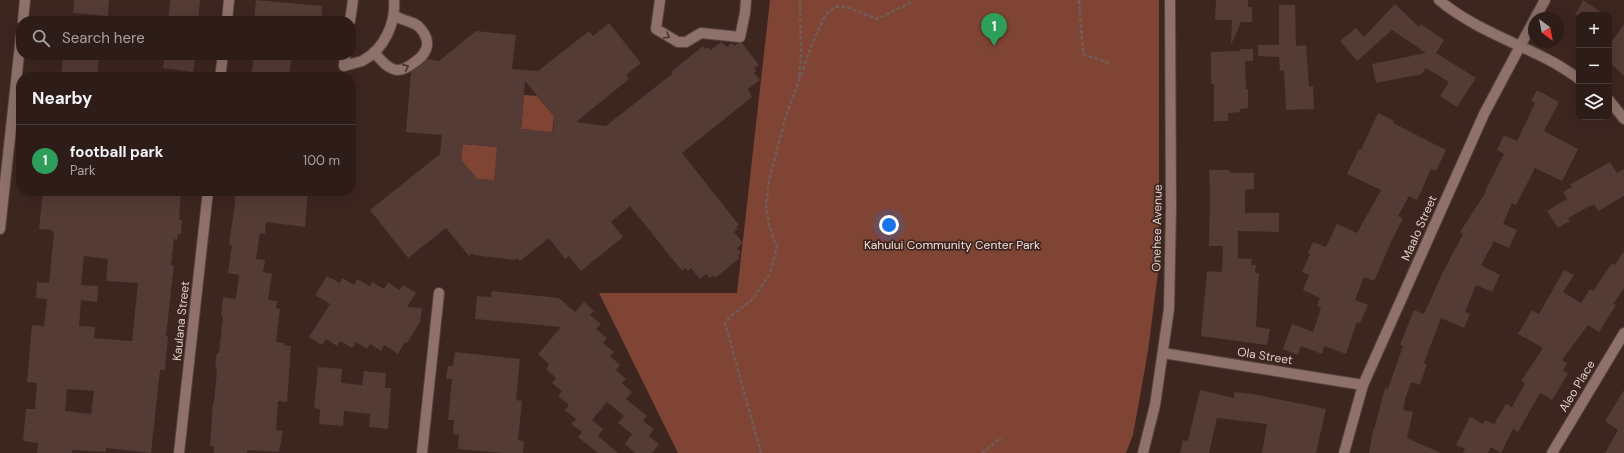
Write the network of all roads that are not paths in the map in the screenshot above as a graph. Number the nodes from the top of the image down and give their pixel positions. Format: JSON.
{"nodes":[{"id":1,"x":25,"y":0,"type":"edge"},
{"id":2,"x":229,"y":0,"type":"edge"},
{"id":3,"x":353,"y":0,"type":"edge"},
{"id":4,"x":394,"y":0,"type":"edge"},
{"id":5,"x":746,"y":0,"type":"edge"},
{"id":6,"x":1170,"y":0,"type":"edge"},
{"id":7,"x":1439,"y":0,"type":"edge"},
{"id":8,"x":1545,"y":0,"type":"edge"},
{"id":9,"x":660,"y":2,"type":"edge"},
{"id":10,"x":1539,"y":12,"type":"edge"},
{"id":11,"x":23,"y":16,"type":"edge"},
{"id":12,"x":227,"y":16,"type":"edge"},
{"id":13,"x":351,"y":16,"type":"edge"},
{"id":14,"x":394,"y":16,"type":"junction"},
{"id":15,"x":1528,"y":31,"type":"edge"},
{"id":16,"x":1519,"y":47,"type":"junction"},
{"id":17,"x":374,"y":52,"type":"junction"},
{"id":18,"x":18,"y":60,"type":"edge"},
{"id":19,"x":222,"y":60,"type":"edge"},
{"id":20,"x":345,"y":60,"type":"edge"},
{"id":21,"x":17,"y":72,"type":"edge"},
{"id":22,"x":221,"y":72,"type":"edge"},
{"id":23,"x":1576,"y":76,"type":"edge"},
{"id":24,"x":16,"y":82,"type":"edge"},
{"id":25,"x":1612,"y":104,"type":"edge"},
{"id":26,"x":1624,"y":119,"type":"edge"},
{"id":27,"x":207,"y":196,"type":"edge"},
{"id":28,"x":0,"y":229,"type":"edge"},
{"id":29,"x":439,"y":293,"type":"dead end"},
{"id":30,"x":1624,"y":334,"type":"edge"},
{"id":31,"x":1163,"y":353,"type":"junction"},
{"id":32,"x":1363,"y":385,"type":"junction"},
{"id":33,"x":179,"y":453,"type":"edge"},
{"id":34,"x":422,"y":453,"type":"edge"},
{"id":35,"x":1143,"y":453,"type":"edge"},
{"id":36,"x":1344,"y":453,"type":"edge"},
{"id":37,"x":1552,"y":453,"type":"edge"}],
"edges":[{"from":1,"to":11,"type":"street"},
{"from":2,"to":12,"type":"street"},
{"from":3,"to":13,"type":"street"},
{"from":4,"to":14,"type":"street"},
{"from":9,"to":5,"type":"street","one_way":true},
{"from":6,"to":31,"type":"street","name":"Onehee Avenue"},
{"from":7,"to":16,"type":"street"},
{"from":8,"to":10,"type":"street","name":"Maalo Street"},
{"from":14,"to":17,"type":"street"},
{"from":17,"to":14,"type":"street","one_way":true},
{"from":15,"to":16,"type":"street","name":"Maalo Street"},
{"from":16,"to":23,"type":"street"},
{"from":16,"to":32,"type":"street","name":"Maalo Street"},
{"from":17,"to":20,"type":"street"},
{"from":18,"to":21,"type":"street"},
{"from":19,"to":22,"type":"street"},
{"from":24,"to":28,"type":"street"},
{"from":25,"to":26,"type":"street"},
{"from":27,"to":33,"type":"street","name":"Kaulana Street"},
{"from":29,"to":34,"type":"street"},
{"from":30,"to":37,"type":"street","name":"Aleo Place"},
{"from":31,"to":32,"type":"street","name":"Ola Street"},
{"from":31,"to":35,"type":"street","name":"Onehee Avenue"},
{"from":32,"to":36,"type":"street","name":"Maalo Street"}]}
